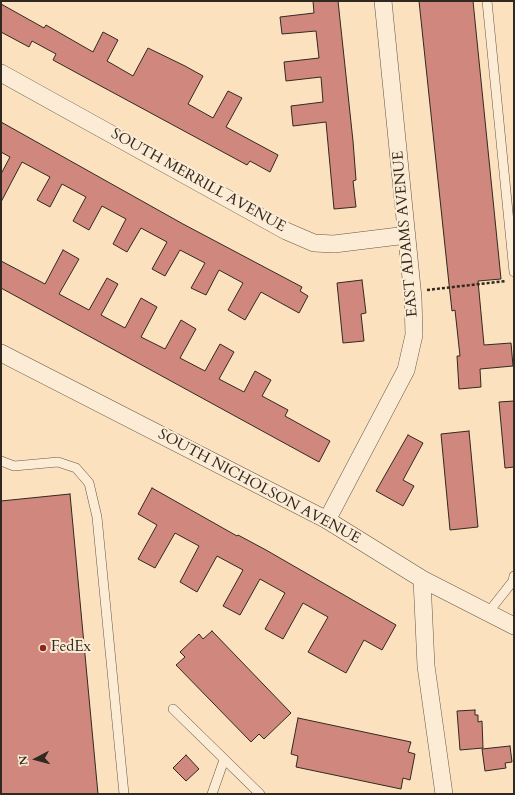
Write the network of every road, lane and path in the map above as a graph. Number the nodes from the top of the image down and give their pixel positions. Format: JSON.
{"nodes":[{"id":1,"x":383,"y":1,"type":"edge"},
{"id":2,"x":487,"y":1,"type":"edge"},
{"id":3,"x":1,"y":73,"type":"edge"},
{"id":4,"x":407,"y":235,"type":"junction"},
{"id":5,"x":514,"y":272,"type":"edge"},
{"id":6,"x":514,"y":281,"type":"edge"},
{"id":7,"x":413,"y":291,"type":"junction"},
{"id":8,"x":1,"y":353,"type":"edge"},
{"id":9,"x":1,"y":461,"type":"edge"},
{"id":10,"x":327,"y":520,"type":"junction"},
{"id":11,"x":514,"y":576,"type":"edge"},
{"id":12,"x":422,"y":579,"type":"junction"},
{"id":13,"x":487,"y":614,"type":"junction"},
{"id":14,"x":514,"y":626,"type":"edge"},
{"id":15,"x":173,"y":709,"type":"dead end"},
{"id":16,"x":224,"y":760,"type":"junction"},
{"id":17,"x":124,"y":794,"type":"edge"},
{"id":18,"x":212,"y":794,"type":"edge"},
{"id":19,"x":260,"y":794,"type":"edge"},
{"id":20,"x":444,"y":794,"type":"edge"}],
"edges":[{"from":1,"to":4,"type":"street","name":"EAST ADAMS AVENUE"},
{"from":2,"to":5,"type":"lane"},
{"from":3,"to":4,"type":"street","name":"SOUTH MERRILL AVENUE"},
{"from":4,"to":7,"type":"street","name":"EAST ADAMS AVENUE"},
{"from":6,"to":7,"type":"path"},
{"from":7,"to":10,"type":"street","name":"EAST ADAMS AVENUE"},
{"from":8,"to":10,"type":"street","name":"SOUTH NICHOLSON AVENUE"},
{"from":9,"to":17,"type":"lane"},
{"from":10,"to":12,"type":"street","name":"SOUTH NICHOLSON AVENUE"},
{"from":11,"to":13,"type":"lane"},
{"from":12,"to":13,"type":"street","name":"SOUTH NICHOLSON AVENUE"},
{"from":12,"to":20,"type":"street"},
{"from":13,"to":14,"type":"street","name":"SOUTH NICHOLSON AVENUE"},
{"from":15,"to":16,"type":"lane"},
{"from":16,"to":18,"type":"lane"},
{"from":16,"to":19,"type":"lane"}]}
